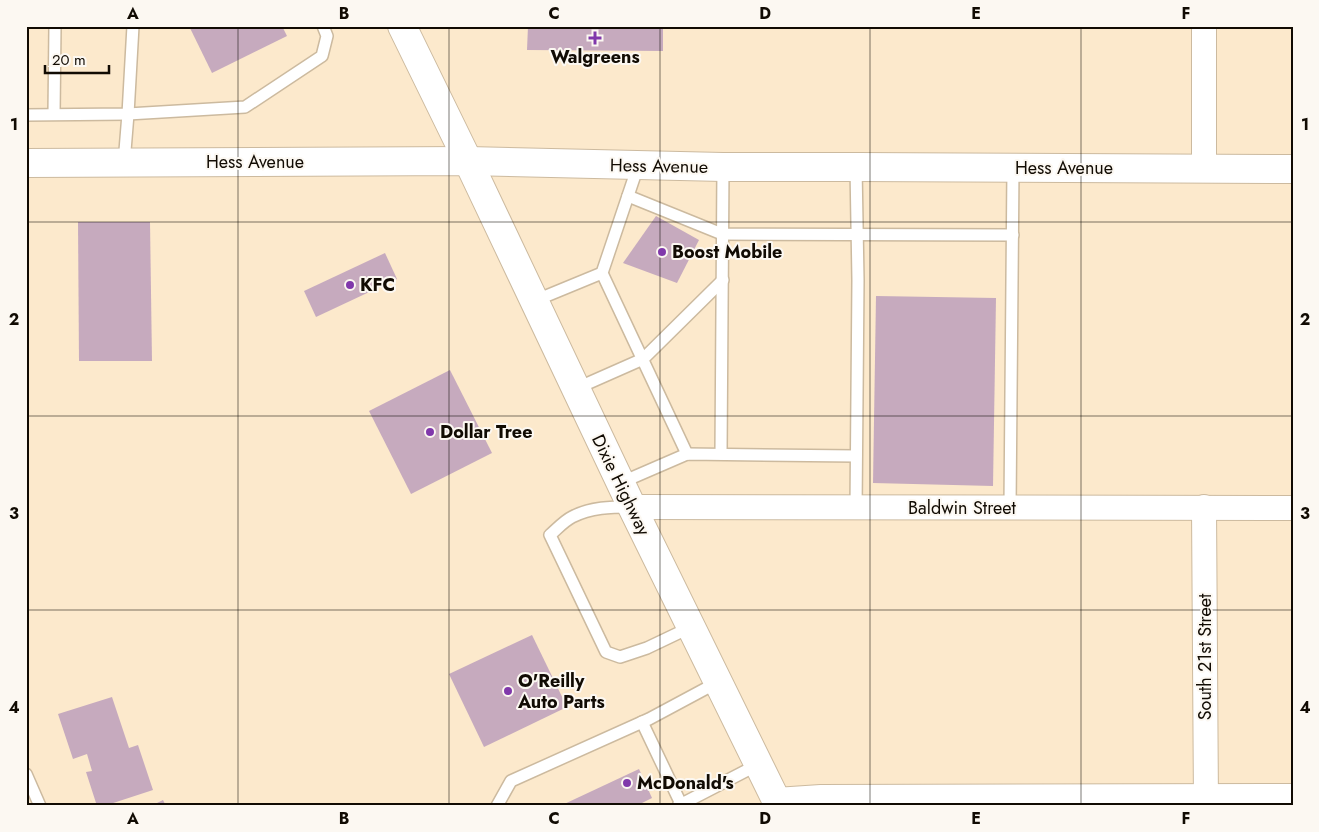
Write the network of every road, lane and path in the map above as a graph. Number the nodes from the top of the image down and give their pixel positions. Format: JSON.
{"nodes":[{"id":1,"x":55,"y":26,"type":"edge"},
{"id":2,"x":133,"y":26,"type":"edge"},
{"id":3,"x":323,"y":26,"type":"edge"},
{"id":4,"x":402,"y":26,"type":"edge"},
{"id":5,"x":1204,"y":26,"type":"edge"},
{"id":6,"x":54,"y":114,"type":"junction"},
{"id":7,"x":128,"y":114,"type":"junction"},
{"id":8,"x":26,"y":115,"type":"edge"},
{"id":9,"x":468,"y":161,"type":"junction"},
{"id":10,"x":26,"y":163,"type":"edge"},
{"id":11,"x":124,"y":163,"type":"junction"},
{"id":12,"x":638,"y":166,"type":"junction"},
{"id":13,"x":723,"y":167,"type":"junction"},
{"id":14,"x":856,"y":167,"type":"junction"},
{"id":15,"x":1013,"y":168,"type":"junction"},
{"id":16,"x":1204,"y":168,"type":"junction"},
{"id":17,"x":1293,"y":169,"type":"edge"},
{"id":18,"x":628,"y":196,"type":"junction"},
{"id":19,"x":722,"y":234,"type":"junction"},
{"id":20,"x":1013,"y":235,"type":"junction"},
{"id":21,"x":857,"y":236,"type":"junction"},
{"id":22,"x":602,"y":273,"type":"junction"},
{"id":23,"x":723,"y":280,"type":"junction"},
{"id":24,"x":534,"y":301,"type":"junction"},
{"id":25,"x":643,"y":359,"type":"junction"},
{"id":26,"x":575,"y":389,"type":"junction"},
{"id":27,"x":687,"y":454,"type":"junction"},
{"id":28,"x":721,"y":454,"type":"junction"},
{"id":29,"x":856,"y":456,"type":"junction"},
{"id":30,"x":626,"y":495,"type":"junction"},
{"id":31,"x":1010,"y":507,"type":"junction"},
{"id":32,"x":856,"y":508,"type":"junction"},
{"id":33,"x":1204,"y":508,"type":"junction"},
{"id":34,"x":1293,"y":508,"type":"edge"},
{"id":35,"x":691,"y":627,"type":"junction"},
{"id":36,"x":718,"y":682,"type":"junction"},
{"id":37,"x":642,"y":722,"type":"junction"},
{"id":38,"x":759,"y":764,"type":"junction"},
{"id":39,"x":26,"y":774,"type":"edge"},
{"id":40,"x":1293,"y":796,"type":"edge"},
{"id":41,"x":1047,"y":801,"type":"edge"},
{"id":42,"x":1206,"y":801,"type":"edge"},
{"id":43,"x":778,"y":803,"type":"edge"},
{"id":44,"x":680,"y":805,"type":"edge"},
{"id":45,"x":40,"y":806,"type":"edge"},
{"id":46,"x":497,"y":806,"type":"edge"}],
"edges":[{"from":1,"to":6,"type":"lane"},
{"from":2,"to":7,"type":"lane"},
{"from":3,"to":7,"type":"lane"},
{"from":4,"to":9,"type":"street","name":"Dixie Highway"},
{"from":5,"to":16,"type":"street"},
{"from":6,"to":7,"type":"lane"},
{"from":6,"to":8,"type":"lane"},
{"from":7,"to":11,"type":"lane"},
{"from":9,"to":11,"type":"street","name":"Hess Avenue"},
{"from":9,"to":12,"type":"street","name":"Hess Avenue"},
{"from":9,"to":24,"type":"street","name":"Dixie Highway"},
{"from":10,"to":11,"type":"street","name":"Hess Avenue"},
{"from":12,"to":13,"type":"street","name":"Hess Avenue"},
{"from":12,"to":18,"type":"lane"},
{"from":13,"to":14,"type":"street","name":"Hess Avenue"},
{"from":13,"to":19,"type":"lane"},
{"from":14,"to":15,"type":"street","name":"Hess Avenue"},
{"from":14,"to":21,"type":"lane"},
{"from":15,"to":16,"type":"street","name":"Hess Avenue"},
{"from":15,"to":20,"type":"lane"},
{"from":16,"to":17,"type":"street","name":"Hess Avenue"},
{"from":18,"to":19,"type":"lane"},
{"from":18,"to":22,"type":"lane"},
{"from":19,"to":21,"type":"lane"},
{"from":19,"to":23,"type":"lane"},
{"from":20,"to":21,"type":"lane"},
{"from":20,"to":31,"type":"lane"},
{"from":21,"to":29,"type":"lane"},
{"from":22,"to":24,"type":"lane"},
{"from":22,"to":25,"type":"lane"},
{"from":23,"to":25,"type":"lane"},
{"from":23,"to":28,"type":"lane"},
{"from":24,"to":26,"type":"street","name":"Dixie Highway"},
{"from":25,"to":26,"type":"lane"},
{"from":25,"to":27,"type":"lane"},
{"from":26,"to":30,"type":"street","name":"Dixie Highway"},
{"from":27,"to":28,"type":"lane"},
{"from":27,"to":30,"type":"lane"},
{"from":28,"to":29,"type":"lane"},
{"from":29,"to":32,"type":"lane"},
{"from":30,"to":32,"type":"street","name":"Baldwin Street"},
{"from":30,"to":35,"type":"street","name":"Dixie Highway"},
{"from":30,"to":35,"type":"lane"},
{"from":31,"to":32,"type":"street","name":"Baldwin Street"},
{"from":31,"to":33,"type":"street","name":"Baldwin Street"},
{"from":33,"to":34,"type":"street","name":"Baldwin Street"},
{"from":33,"to":42,"type":"street","name":"South 21st Street"},
{"from":35,"to":36,"type":"street","name":"Dixie Highway"},
{"from":36,"to":37,"type":"lane"},
{"from":36,"to":38,"type":"street","name":"Dixie Highway"},
{"from":37,"to":44,"type":"lane"},
{"from":37,"to":46,"type":"lane"},
{"from":38,"to":43,"type":"street","name":"Dixie Highway"},
{"from":38,"to":44,"type":"lane"},
{"from":39,"to":45,"type":"lane"},
{"from":40,"to":42,"type":"street"},
{"from":41,"to":42,"type":"street"},
{"from":41,"to":43,"type":"street"}]}
